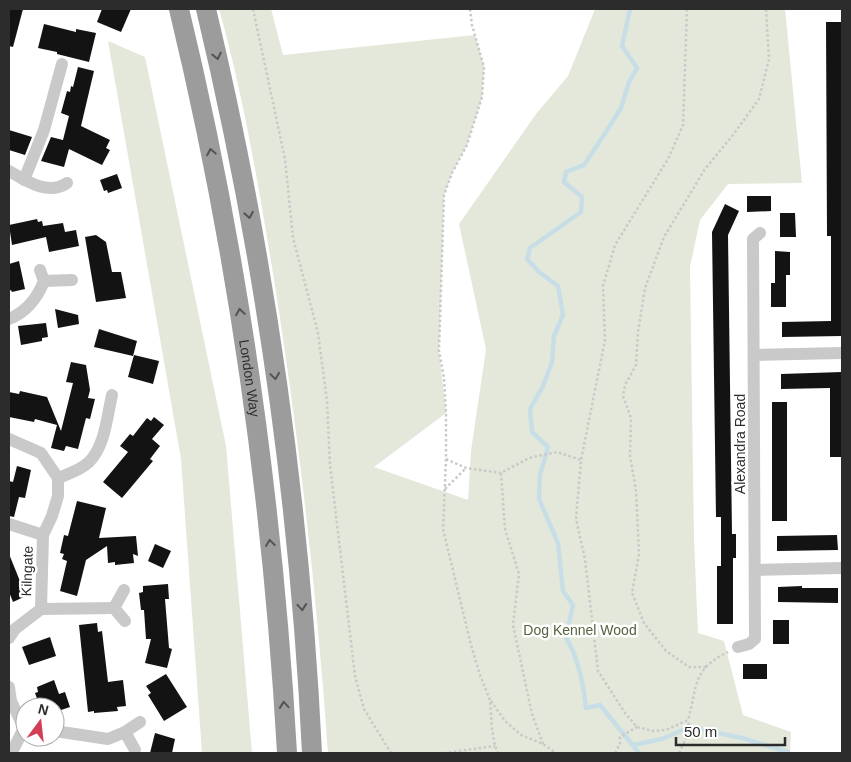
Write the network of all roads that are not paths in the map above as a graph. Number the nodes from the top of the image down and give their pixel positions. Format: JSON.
{"nodes":[{"id":1,"x":179,"y":9,"type":"edge"},
{"id":2,"x":206,"y":9,"type":"edge"},
{"id":3,"x":62,"y":64,"type":"dead end"},
{"id":4,"x":9,"y":171,"type":"edge"},
{"id":5,"x":24,"y":180,"type":"junction"},
{"id":6,"x":67,"y":183,"type":"dead end"},
{"id":7,"x":760,"y":233,"type":"dead end"},
{"id":8,"x":72,"y":280,"type":"dead end"},
{"id":9,"x":9,"y":319,"type":"edge"},
{"id":10,"x":842,"y":353,"type":"edge"},
{"id":11,"x":754,"y":355,"type":"junction"},
{"id":12,"x":112,"y":395,"type":"dead end"},
{"id":13,"x":9,"y":439,"type":"edge"},
{"id":14,"x":58,"y":478,"type":"junction"},
{"id":15,"x":9,"y":524,"type":"edge"},
{"id":16,"x":43,"y":535,"type":"junction"},
{"id":17,"x":842,"y":568,"type":"edge"},
{"id":18,"x":756,"y":570,"type":"junction"},
{"id":19,"x":124,"y":590,"type":"dead end"},
{"id":20,"x":114,"y":608,"type":"junction"},
{"id":21,"x":41,"y":609,"type":"junction"},
{"id":22,"x":125,"y":621,"type":"dead end"},
{"id":23,"x":9,"y":638,"type":"edge"},
{"id":24,"x":738,"y":647,"type":"dead end"},
{"id":25,"x":9,"y":687,"type":"edge"},
{"id":26,"x":15,"y":709,"type":"edge"},
{"id":27,"x":140,"y":722,"type":"dead end"},
{"id":28,"x":124,"y":732,"type":"junction"},
{"id":29,"x":65,"y":733,"type":"edge"},
{"id":30,"x":135,"y":750,"type":"dead end"},
{"id":31,"x":287,"y":753,"type":"edge"},
{"id":32,"x":312,"y":753,"type":"edge"}],
"edges":[{"from":31,"to":1,"type":"highway","name":"London Way","one_way":true},
{"from":2,"to":32,"type":"highway","name":"London Way","one_way":true},
{"from":3,"to":5,"type":"street"},
{"from":4,"to":5,"type":"street"},
{"from":5,"to":6,"type":"street"},
{"from":7,"to":11,"type":"street","name":"Alexandra Road"},
{"from":8,"to":9,"type":"street"},
{"from":10,"to":11,"type":"street"},
{"from":11,"to":18,"type":"street","name":"Alexandra Road"},
{"from":12,"to":14,"type":"street"},
{"from":13,"to":14,"type":"street"},
{"from":14,"to":16,"type":"street","name":"Kilngate"},
{"from":15,"to":16,"type":"street","name":"Kilngate"},
{"from":16,"to":21,"type":"street","name":"Kilngate"},
{"from":17,"to":18,"type":"street"},
{"from":18,"to":24,"type":"street","name":"Alexandra Road"},
{"from":19,"to":20,"type":"street"},
{"from":20,"to":21,"type":"street","name":"Kilngate"},
{"from":20,"to":22,"type":"street"},
{"from":21,"to":23,"type":"street","name":"Kilngate"},
{"from":25,"to":26,"type":"street"},
{"from":27,"to":28,"type":"street"},
{"from":28,"to":29,"type":"street"},
{"from":28,"to":30,"type":"street"}]}
